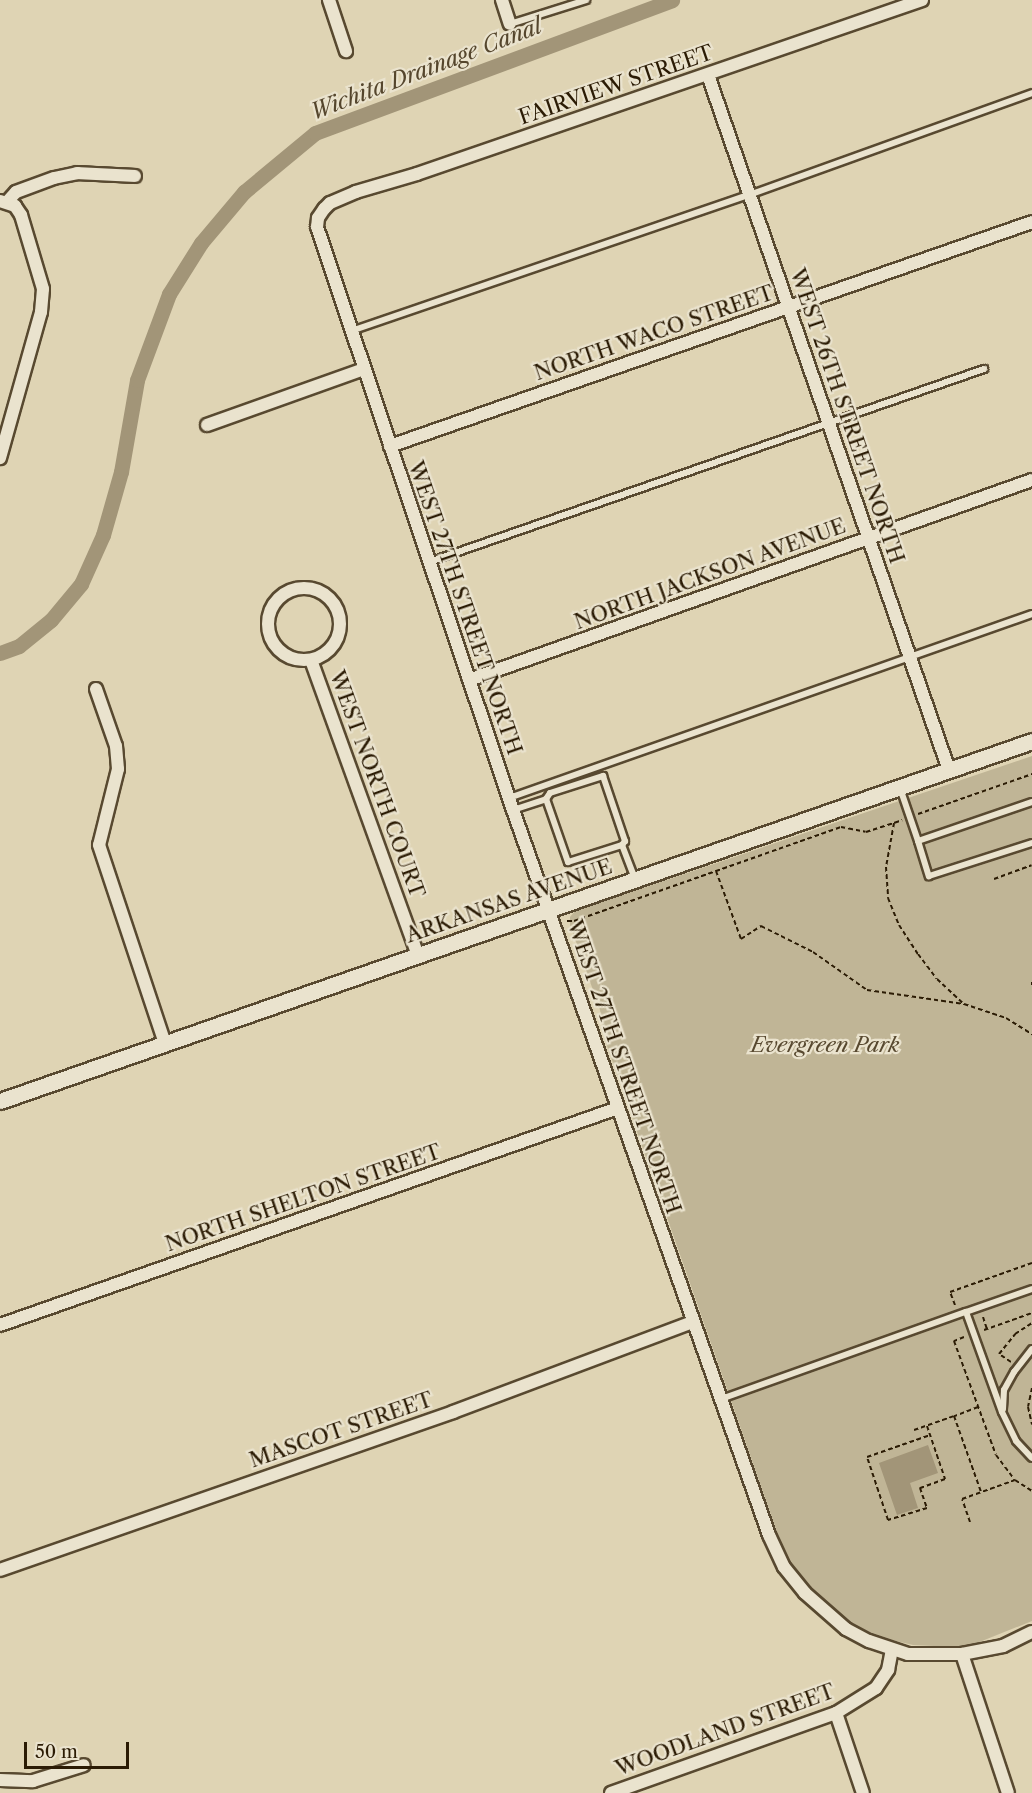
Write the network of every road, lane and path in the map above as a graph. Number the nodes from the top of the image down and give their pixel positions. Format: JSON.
{"nodes":[{"id":1,"x":329,"y":0,"type":"edge"},
{"id":2,"x":502,"y":0,"type":"edge"},
{"id":3,"x":586,"y":0,"type":"edge"},
{"id":4,"x":922,"y":0,"type":"edge"},
{"id":5,"x":510,"y":24,"type":"joint"},
{"id":6,"x":346,"y":51,"type":"dead end"},
{"id":7,"x":708,"y":75,"type":"junction"},
{"id":8,"x":1032,"y":93,"type":"edge"},
{"id":9,"x":135,"y":176,"type":"dead end"},
{"id":10,"x":749,"y":195,"type":"junction"},
{"id":11,"x":3,"y":202,"type":"edge"},
{"id":12,"x":324,"y":209,"type":"joint"},
{"id":13,"x":1032,"y":222,"type":"edge"},
{"id":14,"x":788,"y":308,"type":"junction"},
{"id":15,"x":351,"y":331,"type":"junction"},
{"id":16,"x":364,"y":369,"type":"junction"},
{"id":17,"x":984,"y":369,"type":"dead end"},
{"id":18,"x":828,"y":423,"type":"junction"},
{"id":19,"x":207,"y":425,"type":"dead end"},
{"id":20,"x":390,"y":446,"type":"junction"},
{"id":21,"x":0,"y":458,"type":"edge"},
{"id":22,"x":1032,"y":480,"type":"edge"},
{"id":23,"x":869,"y":538,"type":"junction"},
{"id":24,"x":429,"y":562,"type":"junction"},
{"id":25,"x":1032,"y":614,"type":"edge"},
{"id":26,"x":912,"y":658,"type":"junction"},
{"id":27,"x":311,"y":660,"type":"junction"},
{"id":28,"x":468,"y":680,"type":"junction"},
{"id":29,"x":96,"y":689,"type":"dead end"},
{"id":30,"x":1032,"y":741,"type":"edge"},
{"id":31,"x":949,"y":770,"type":"junction"},
{"id":32,"x":1032,"y":774,"type":"edge"},
{"id":33,"x":899,"y":787,"type":"junction"},
{"id":34,"x":546,"y":799,"type":"junction"},
{"id":35,"x":1032,"y":802,"type":"edge"},
{"id":36,"x":511,"y":804,"type":"junction"},
{"id":37,"x":910,"y":817,"type":"junction"},
{"id":38,"x":894,"y":823,"type":"junction"},
{"id":39,"x":918,"y":841,"type":"junction"},
{"id":40,"x":1032,"y":843,"type":"edge"},
{"id":41,"x":622,"y":845,"type":"junction"},
{"id":42,"x":1032,"y":865,"type":"edge"},
{"id":43,"x":716,"y":871,"type":"junction"},
{"id":44,"x":635,"y":879,"type":"junction"},
{"id":45,"x":994,"y":879,"type":"dead end"},
{"id":46,"x":548,"y":910,"type":"junction"},
{"id":47,"x":554,"y":926,"type":"junction"},
{"id":48,"x":418,"y":955,"type":"junction"},
{"id":49,"x":964,"y":1004,"type":"junction"},
{"id":50,"x":1032,"y":1034,"type":"edge"},
{"id":51,"x":165,"y":1043,"type":"junction"},
{"id":52,"x":0,"y":1101,"type":"edge"},
{"id":53,"x":618,"y":1108,"type":"junction"},
{"id":54,"x":1032,"y":1263,"type":"edge"},
{"id":55,"x":1032,"y":1289,"type":"edge"},
{"id":56,"x":955,"y":1305,"type":"dead end"},
{"id":57,"x":966,"y":1312,"type":"junction"},
{"id":58,"x":982,"y":1317,"type":"dead end"},
{"id":59,"x":693,"y":1322,"type":"junction"},
{"id":60,"x":1032,"y":1323,"type":"edge"},
{"id":61,"x":0,"y":1325,"type":"edge"},
{"id":62,"x":987,"y":1329,"type":"dead end"},
{"id":63,"x":1032,"y":1349,"type":"edge"},
{"id":64,"x":1018,"y":1367,"type":"junction"},
{"id":65,"x":1032,"y":1388,"type":"edge"},
{"id":66,"x":720,"y":1399,"type":"junction"},
{"id":67,"x":978,"y":1407,"type":"dead end"},
{"id":68,"x":1002,"y":1412,"type":"junction"},
{"id":69,"x":954,"y":1416,"type":"junction"},
{"id":70,"x":927,"y":1425,"type":"junction"},
{"id":71,"x":1032,"y":1425,"type":"edge"},
{"id":72,"x":914,"y":1430,"type":"dead end"},
{"id":73,"x":930,"y":1435,"type":"junction"},
{"id":74,"x":1032,"y":1458,"type":"edge"},
{"id":75,"x":1015,"y":1480,"type":"dead end"},
{"id":76,"x":981,"y":1492,"type":"junction"},
{"id":77,"x":970,"y":1522,"type":"dead end"},
{"id":78,"x":0,"y":1570,"type":"edge"},
{"id":79,"x":1032,"y":1632,"type":"edge"},
{"id":80,"x":892,"y":1648,"type":"junction"},
{"id":81,"x":962,"y":1654,"type":"junction"},
{"id":82,"x":836,"y":1713,"type":"junction"},
{"id":83,"x":84,"y":1765,"type":"dead end"},
{"id":84,"x":0,"y":1780,"type":"edge"},
{"id":85,"x":611,"y":1793,"type":"edge"},
{"id":86,"x":863,"y":1793,"type":"edge"},
{"id":87,"x":1008,"y":1793,"type":"edge"}],
"edges":[{"from":1,"to":6,"type":"street"},
{"from":2,"to":5,"type":"street"},
{"from":3,"to":5,"type":"lane"},
{"from":4,"to":7,"type":"street","name":"FAIRVIEW STREET"},
{"from":7,"to":10,"type":"street","name":"WEST 26TH STREET NORTH"},
{"from":7,"to":12,"type":"street","name":"FAIRVIEW STREET"},
{"from":8,"to":10,"type":"lane"},
{"from":9,"to":11,"type":"street"},
{"from":10,"to":14,"type":"street","name":"WEST 26TH STREET NORTH"},
{"from":10,"to":15,"type":"lane"},
{"from":11,"to":21,"type":"street"},
{"from":12,"to":15,"type":"street","name":"WEST 27TH STREET NORTH"},
{"from":13,"to":14,"type":"street","name":"NORTH WACO STREET"},
{"from":14,"to":18,"type":"street","name":"WEST 26TH STREET NORTH"},
{"from":14,"to":20,"type":"street","name":"NORTH WACO STREET"},
{"from":15,"to":16,"type":"street","name":"WEST 27TH STREET NORTH"},
{"from":16,"to":19,"type":"street"},
{"from":16,"to":20,"type":"street","name":"WEST 27TH STREET NORTH"},
{"from":17,"to":18,"type":"lane"},
{"from":18,"to":23,"type":"street","name":"WEST 26TH STREET NORTH"},
{"from":18,"to":24,"type":"lane"},
{"from":20,"to":24,"type":"street","name":"WEST 27TH STREET NORTH"},
{"from":22,"to":23,"type":"street","name":"NORTH JACKSON AVENUE"},
{"from":23,"to":26,"type":"street","name":"WEST 26TH STREET NORTH"},
{"from":23,"to":28,"type":"street","name":"NORTH JACKSON AVENUE"},
{"from":24,"to":28,"type":"street","name":"WEST 27TH STREET NORTH"},
{"from":25,"to":26,"type":"lane"},
{"from":26,"to":31,"type":"street","name":"WEST 26TH STREET NORTH"},
{"from":26,"to":36,"type":"lane"},
{"from":27,"to":27,"type":"street"},
{"from":27,"to":48,"type":"street","name":"WEST NORTH COURT"},
{"from":28,"to":36,"type":"street","name":"WEST 27TH STREET NORTH"},
{"from":29,"to":51,"type":"street"},
{"from":30,"to":31,"type":"street","name":"ARKANSAS AVENUE"},
{"from":31,"to":33,"type":"street","name":"ARKANSAS AVENUE"},
{"from":32,"to":37,"type":"path"},
{"from":33,"to":37,"type":"lane"},
{"from":33,"to":44,"type":"street","name":"ARKANSAS AVENUE"},
{"from":34,"to":36,"type":"lane"},
{"from":34,"to":41,"type":"lane"},
{"from":34,"to":41,"type":"lane"},
{"from":35,"to":39,"type":"lane"},
{"from":36,"to":46,"type":"street","name":"WEST 27TH STREET NORTH"},
{"from":37,"to":38,"type":"path"},
{"from":37,"to":39,"type":"lane"},
{"from":38,"to":43,"type":"path"},
{"from":38,"to":49,"type":"path"},
{"from":39,"to":40,"type":"lane"},
{"from":41,"to":44,"type":"lane"},
{"from":42,"to":45,"type":"path"},
{"from":43,"to":47,"type":"path"},
{"from":43,"to":49,"type":"path"},
{"from":44,"to":46,"type":"street","name":"ARKANSAS AVENUE"},
{"from":46,"to":47,"type":"street","name":"WEST 27TH STREET NORTH"},
{"from":46,"to":48,"type":"street","name":"ARKANSAS AVENUE"},
{"from":47,"to":53,"type":"street","name":"WEST 27TH STREET NORTH"},
{"from":48,"to":51,"type":"street","name":"ARKANSAS AVENUE"},
{"from":49,"to":50,"type":"path"},
{"from":51,"to":52,"type":"street","name":"ARKANSAS AVENUE"},
{"from":53,"to":59,"type":"street","name":"WEST 27TH STREET NORTH"},
{"from":53,"to":61,"type":"street","name":"NORTH SHELTON STREET"},
{"from":54,"to":56,"type":"path"},
{"from":55,"to":57,"type":"lane"},
{"from":57,"to":66,"type":"lane"},
{"from":57,"to":68,"type":"lane"},
{"from":58,"to":62,"type":"path"},
{"from":59,"to":66,"type":"street","name":"WEST 27TH STREET NORTH"},
{"from":59,"to":78,"type":"street","name":"MASCOT STREET"},
{"from":60,"to":64,"type":"path"},
{"from":63,"to":64,"type":"lane"},
{"from":64,"to":68,"type":"lane"},
{"from":65,"to":71,"type":"path"},
{"from":66,"to":80,"type":"street","name":"WEST 27TH STREET NORTH"},
{"from":67,"to":69,"type":"path"},
{"from":68,"to":74,"type":"lane"},
{"from":69,"to":70,"type":"path"},
{"from":69,"to":76,"type":"path"},
{"from":70,"to":72,"type":"path"},
{"from":70,"to":73,"type":"path"},
{"from":73,"to":73,"type":"path"},
{"from":75,"to":76,"type":"path"},
{"from":76,"to":77,"type":"path"},
{"from":79,"to":81,"type":"street"},
{"from":80,"to":81,"type":"street"},
{"from":80,"to":82,"type":"street","name":"WOODLAND STREET"},
{"from":81,"to":87,"type":"street"},
{"from":82,"to":85,"type":"street","name":"WOODLAND STREET"},
{"from":82,"to":86,"type":"street"},
{"from":83,"to":84,"type":"street"}]}
